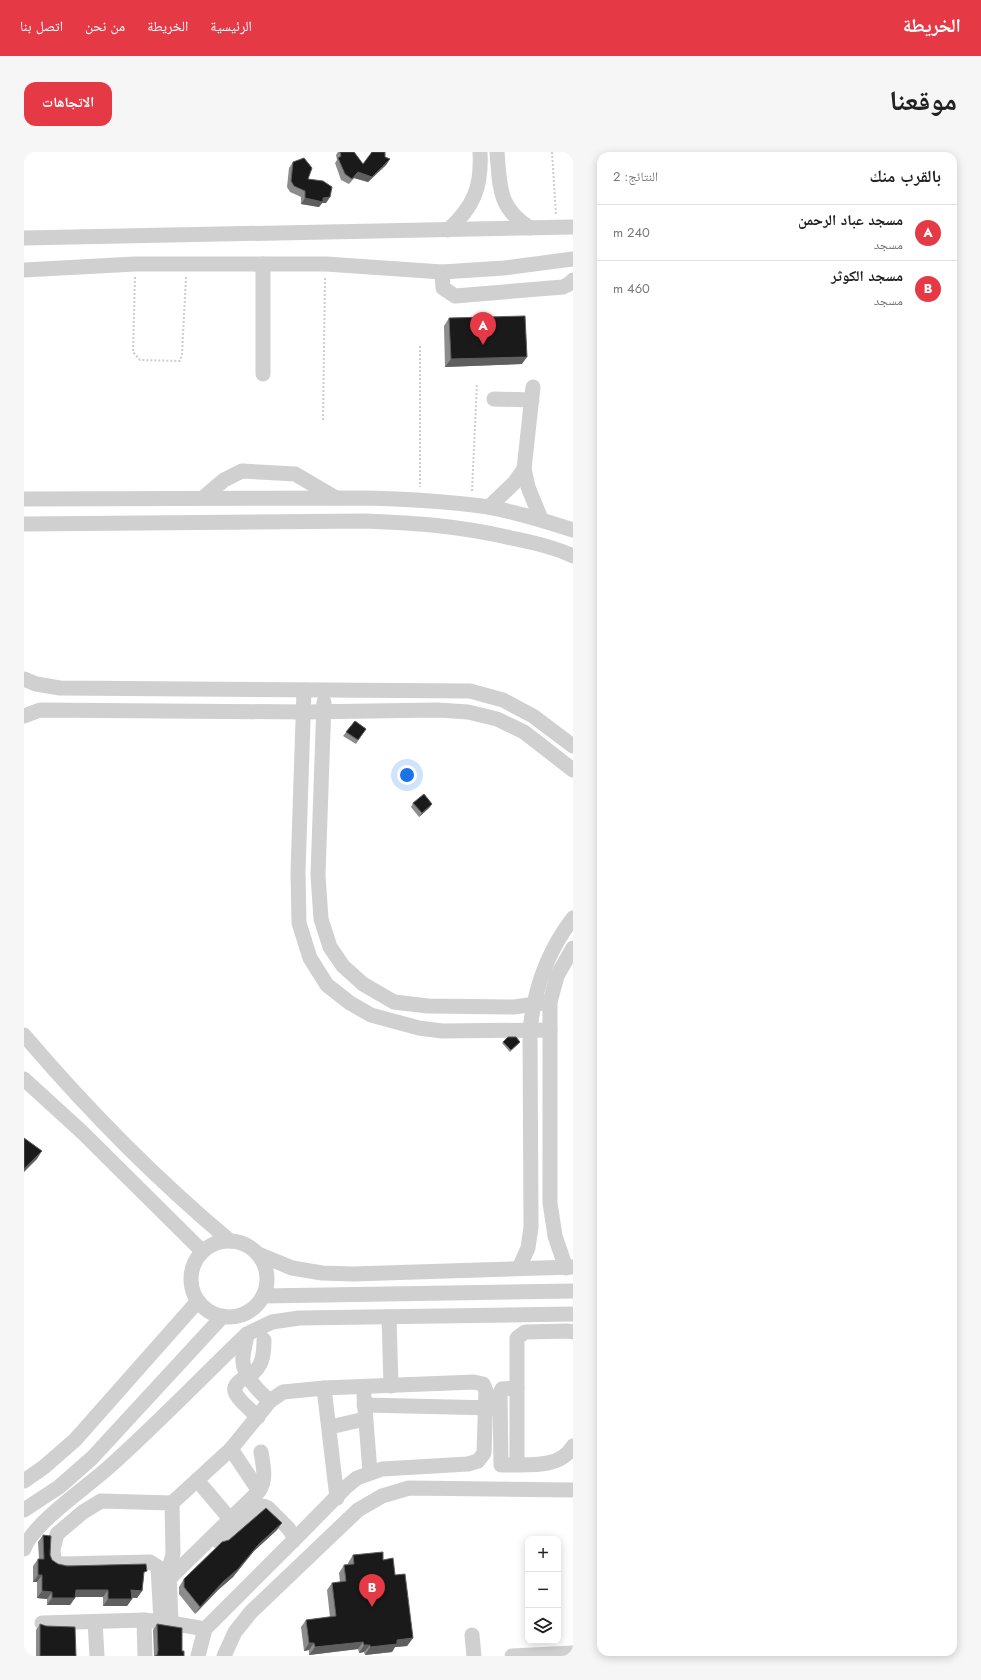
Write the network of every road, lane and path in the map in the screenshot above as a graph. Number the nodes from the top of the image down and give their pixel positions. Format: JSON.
{"nodes":[{"id":1,"x":480,"y":152,"type":"edge"},
{"id":2,"x":498,"y":152,"type":"edge"},
{"id":3,"x":552,"y":152,"type":"edge"},
{"id":4,"x":573,"y":227,"type":"edge"},
{"id":5,"x":530,"y":228,"type":"junction"},
{"id":6,"x":556,"y":228,"type":"junction"},
{"id":7,"x":448,"y":230,"type":"junction"},
{"id":8,"x":24,"y":238,"type":"edge"},
{"id":9,"x":573,"y":259,"type":"edge"},
{"id":10,"x":135,"y":264,"type":"junction"},
{"id":11,"x":186,"y":264,"type":"junction"},
{"id":12,"x":263,"y":264,"type":"junction"},
{"id":13,"x":326,"y":264,"type":"junction"},
{"id":14,"x":24,"y":270,"type":"edge"},
{"id":15,"x":442,"y":272,"type":"junction"},
{"id":16,"x":573,"y":280,"type":"edge"},
{"id":17,"x":420,"y":346,"type":"dead end"},
{"id":18,"x":263,"y":374,"type":"dead end"},
{"id":19,"x":477,"y":383,"type":"dead end"},
{"id":20,"x":494,"y":400,"type":"dead end"},
{"id":21,"x":323,"y":420,"type":"dead end"},
{"id":22,"x":524,"y":469,"type":"junction"},
{"id":23,"x":24,"y":498,"type":"edge"},
{"id":24,"x":203,"y":498,"type":"junction"},
{"id":25,"x":336,"y":498,"type":"junction"},
{"id":26,"x":366,"y":498,"type":"junction"},
{"id":27,"x":420,"y":500,"type":"junction"},
{"id":28,"x":470,"y":505,"type":"junction"},
{"id":29,"x":489,"y":507,"type":"junction"},
{"id":30,"x":541,"y":520,"type":"junction"},
{"id":31,"x":365,"y":522,"type":"junction"},
{"id":32,"x":24,"y":524,"type":"edge"},
{"id":33,"x":573,"y":530,"type":"edge"},
{"id":34,"x":573,"y":556,"type":"edge"},
{"id":35,"x":24,"y":679,"type":"edge"},
{"id":36,"x":304,"y":690,"type":"junction"},
{"id":37,"x":326,"y":690,"type":"junction"},
{"id":38,"x":323,"y":711,"type":"junction"},
{"id":39,"x":304,"y":712,"type":"junction"},
{"id":40,"x":24,"y":716,"type":"edge"},
{"id":41,"x":573,"y":746,"type":"edge"},
{"id":42,"x":573,"y":770,"type":"edge"},
{"id":43,"x":573,"y":918,"type":"edge"},
{"id":44,"x":573,"y":948,"type":"edge"},
{"id":45,"x":550,"y":1002,"type":"junction"},
{"id":46,"x":532,"y":1004,"type":"junction"},
{"id":47,"x":550,"y":1030,"type":"junction"},
{"id":48,"x":530,"y":1031,"type":"junction"},
{"id":49,"x":24,"y":1035,"type":"edge"},
{"id":50,"x":24,"y":1079,"type":"edge"},
{"id":51,"x":230,"y":1241,"type":"junction"},
{"id":52,"x":202,"y":1252,"type":"junction"},
{"id":53,"x":258,"y":1254,"type":"junction"},
{"id":54,"x":519,"y":1268,"type":"junction"},
{"id":55,"x":570,"y":1268,"type":"edge"},
{"id":56,"x":573,"y":1291,"type":"edge"},
{"id":57,"x":263,"y":1296,"type":"junction"},
{"id":58,"x":198,"y":1301,"type":"junction"},
{"id":59,"x":573,"y":1314,"type":"edge"},
{"id":60,"x":223,"y":1316,"type":"junction"},
{"id":61,"x":389,"y":1317,"type":"junction"},
{"id":62,"x":573,"y":1332,"type":"edge"},
{"id":63,"x":248,"y":1334,"type":"junction"},
{"id":64,"x":264,"y":1340,"type":"dead end"},
{"id":65,"x":247,"y":1375,"type":"junction"},
{"id":66,"x":391,"y":1386,"type":"junction"},
{"id":67,"x":363,"y":1387,"type":"junction"},
{"id":68,"x":324,"y":1388,"type":"junction"},
{"id":69,"x":517,"y":1388,"type":"junction"},
{"id":70,"x":270,"y":1401,"type":"junction"},
{"id":71,"x":493,"y":1408,"type":"junction"},
{"id":72,"x":365,"y":1412,"type":"junction"},
{"id":73,"x":258,"y":1417,"type":"junction"},
{"id":74,"x":330,"y":1427,"type":"junction"},
{"id":75,"x":573,"y":1446,"type":"edge"},
{"id":76,"x":230,"y":1449,"type":"junction"},
{"id":77,"x":261,"y":1452,"type":"dead end"},
{"id":78,"x":518,"y":1464,"type":"junction"},
{"id":79,"x":370,"y":1472,"type":"junction"},
{"id":80,"x":24,"y":1480,"type":"edge"},
{"id":81,"x":197,"y":1480,"type":"junction"},
{"id":82,"x":573,"y":1490,"type":"edge"},
{"id":83,"x":259,"y":1491,"type":"junction"},
{"id":84,"x":337,"y":1498,"type":"junction"},
{"id":85,"x":172,"y":1503,"type":"junction"},
{"id":86,"x":24,"y":1510,"type":"edge"},
{"id":87,"x":230,"y":1519,"type":"junction"},
{"id":88,"x":218,"y":1541,"type":"dead end"},
{"id":89,"x":293,"y":1541,"type":"junction"},
{"id":90,"x":24,"y":1549,"type":"edge"},
{"id":91,"x":170,"y":1578,"type":"junction"},
{"id":92,"x":140,"y":1620,"type":"junction"},
{"id":93,"x":95,"y":1622,"type":"junction"},
{"id":94,"x":166,"y":1622,"type":"junction"},
{"id":95,"x":42,"y":1623,"type":"edge"},
{"id":96,"x":205,"y":1629,"type":"junction"},
{"id":97,"x":472,"y":1635,"type":"dead end"},
{"id":98,"x":573,"y":1654,"type":"edge"},
{"id":99,"x":97,"y":1656,"type":"edge"},
{"id":100,"x":138,"y":1656,"type":"edge"},
{"id":101,"x":145,"y":1656,"type":"edge"},
{"id":102,"x":198,"y":1656,"type":"edge"},
{"id":103,"x":224,"y":1656,"type":"edge"},
{"id":104,"x":474,"y":1656,"type":"edge"},
{"id":105,"x":512,"y":1656,"type":"edge"}],
"edges":[{"from":1,"to":7,"type":"street"},
{"from":2,"to":5,"type":"street"},
{"from":3,"to":6,"type":"path"},
{"from":4,"to":6,"type":"street"},
{"from":5,"to":6,"type":"street"},
{"from":5,"to":7,"type":"street"},
{"from":7,"to":8,"type":"street"},
{"from":9,"to":15,"type":"street"},
{"from":10,"to":11,"type":"street"},
{"from":10,"to":11,"type":"path"},
{"from":10,"to":14,"type":"street"},
{"from":11,"to":12,"type":"street"},
{"from":12,"to":13,"type":"street"},
{"from":12,"to":18,"type":"street"},
{"from":13,"to":15,"type":"street"},
{"from":13,"to":21,"type":"path"},
{"from":15,"to":16,"type":"street"},
{"from":17,"to":27,"type":"path"},
{"from":19,"to":28,"type":"path"},
{"from":20,"to":22,"type":"street"},
{"from":22,"to":29,"type":"street"},
{"from":22,"to":30,"type":"street"},
{"from":23,"to":24,"type":"street"},
{"from":24,"to":25,"type":"street"},
{"from":24,"to":25,"type":"street"},
{"from":25,"to":26,"type":"street"},
{"from":26,"to":27,"type":"street"},
{"from":26,"to":31,"type":"street"},
{"from":27,"to":28,"type":"street"},
{"from":28,"to":29,"type":"street"},
{"from":29,"to":30,"type":"street"},
{"from":30,"to":33,"type":"street"},
{"from":31,"to":32,"type":"street"},
{"from":31,"to":34,"type":"street"},
{"from":35,"to":36,"type":"street"},
{"from":36,"to":37,"type":"street"},
{"from":36,"to":39,"type":"street"},
{"from":37,"to":38,"type":"street"},
{"from":37,"to":41,"type":"street"},
{"from":38,"to":39,"type":"street"},
{"from":38,"to":42,"type":"street"},
{"from":38,"to":46,"type":"street"},
{"from":39,"to":40,"type":"street"},
{"from":39,"to":48,"type":"street"},
{"from":43,"to":46,"type":"street"},
{"from":44,"to":45,"type":"street"},
{"from":45,"to":46,"type":"street"},
{"from":45,"to":47,"type":"street"},
{"from":46,"to":48,"type":"street"},
{"from":47,"to":48,"type":"street"},
{"from":47,"to":55,"type":"street"},
{"from":48,"to":54,"type":"street"},
{"from":49,"to":51,"type":"street"},
{"from":50,"to":52,"type":"street"},
{"from":51,"to":52,"type":"street"},
{"from":51,"to":53,"type":"street"},
{"from":52,"to":58,"type":"street"},
{"from":53,"to":54,"type":"street"},
{"from":53,"to":57,"type":"street"},
{"from":54,"to":55,"type":"street"},
{"from":56,"to":57,"type":"street"},
{"from":57,"to":60,"type":"street"},
{"from":58,"to":60,"type":"street"},
{"from":58,"to":80,"type":"street"},
{"from":59,"to":61,"type":"street"},
{"from":60,"to":86,"type":"street"},
{"from":61,"to":63,"type":"street"},
{"from":61,"to":66,"type":"street"},
{"from":62,"to":69,"type":"street"},
{"from":63,"to":65,"type":"street"},
{"from":63,"to":90,"type":"street"},
{"from":64,"to":65,"type":"street"},
{"from":65,"to":70,"type":"street"},
{"from":65,"to":73,"type":"street"},
{"from":66,"to":67,"type":"street"},
{"from":66,"to":71,"type":"street"},
{"from":67,"to":68,"type":"street"},
{"from":67,"to":72,"type":"street"},
{"from":68,"to":70,"type":"street"},
{"from":68,"to":74,"type":"street"},
{"from":69,"to":71,"type":"street"},
{"from":69,"to":78,"type":"street"},
{"from":70,"to":73,"type":"street"},
{"from":71,"to":72,"type":"street"},
{"from":71,"to":78,"type":"street"},
{"from":71,"to":79,"type":"street"},
{"from":72,"to":74,"type":"street"},
{"from":72,"to":79,"type":"street"},
{"from":73,"to":76,"type":"street"},
{"from":74,"to":84,"type":"street"},
{"from":75,"to":78,"type":"street"},
{"from":76,"to":81,"type":"street"},
{"from":76,"to":83,"type":"street"},
{"from":77,"to":83,"type":"street"},
{"from":79,"to":84,"type":"street"},
{"from":81,"to":85,"type":"street"},
{"from":81,"to":87,"type":"street"},
{"from":82,"to":103,"type":"street"},
{"from":83,"to":87,"type":"street"},
{"from":84,"to":89,"type":"street"},
{"from":85,"to":91,"type":"street"},
{"from":85,"to":94,"type":"street"},
{"from":87,"to":91,"type":"street"},
{"from":88,"to":89,"type":"street"},
{"from":89,"to":96,"type":"street"},
{"from":91,"to":94,"type":"street"},
{"from":92,"to":93,"type":"street"},
{"from":92,"to":94,"type":"street"},
{"from":92,"to":100,"type":"street"},
{"from":92,"to":101,"type":"street"},
{"from":93,"to":95,"type":"street"},
{"from":93,"to":99,"type":"street"},
{"from":94,"to":96,"type":"street"},
{"from":96,"to":102,"type":"street"},
{"from":97,"to":104,"type":"street"},
{"from":98,"to":105,"type":"street"}]}
